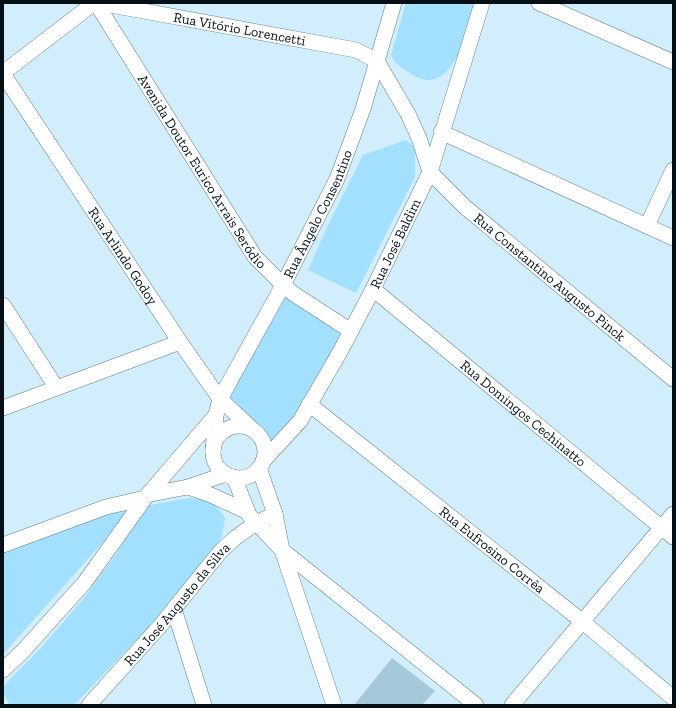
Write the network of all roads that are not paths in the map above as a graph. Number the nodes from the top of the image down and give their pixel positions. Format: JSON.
{"nodes":[{"id":1,"x":95,"y":3,"type":"edge"},
{"id":2,"x":100,"y":3,"type":"edge"},
{"id":3,"x":394,"y":3,"type":"edge"},
{"id":4,"x":482,"y":3,"type":"edge"},
{"id":5,"x":539,"y":3,"type":"edge"},
{"id":6,"x":377,"y":61,"type":"junction"},
{"id":7,"x":673,"y":62,"type":"edge"},
{"id":8,"x":3,"y":74,"type":"edge"},
{"id":9,"x":441,"y":132,"type":"junction"},
{"id":10,"x":673,"y":170,"type":"edge"},
{"id":11,"x":430,"y":172,"type":"junction"},
{"id":12,"x":647,"y":226,"type":"junction"},
{"id":13,"x":673,"y":238,"type":"edge"},
{"id":14,"x":283,"y":285,"type":"junction"},
{"id":15,"x":373,"y":289,"type":"junction"},
{"id":16,"x":3,"y":305,"type":"edge"},
{"id":17,"x":351,"y":331,"type":"junction"},
{"id":18,"x":180,"y":342,"type":"junction"},
{"id":19,"x":673,"y":379,"type":"edge"},
{"id":20,"x":56,"y":387,"type":"junction"},
{"id":21,"x":220,"y":399,"type":"junction"},
{"id":22,"x":309,"y":404,"type":"junction"},
{"id":23,"x":3,"y":408,"type":"edge"},
{"id":24,"x":216,"y":415,"type":"junction"},
{"id":25,"x":253,"y":430,"type":"junction"},
{"id":26,"x":213,"y":451,"type":"junction"},
{"id":27,"x":261,"y":464,"type":"junction"},
{"id":28,"x":230,"y":476,"type":"junction"},
{"id":29,"x":188,"y":487,"type":"junction"},
{"id":30,"x":148,"y":496,"type":"junction"},
{"id":31,"x":275,"y":514,"type":"junction"},
{"id":32,"x":673,"y":514,"type":"edge"},
{"id":33,"x":252,"y":518,"type":"junction"},
{"id":34,"x":668,"y":532,"type":"edge"},
{"id":35,"x":3,"y":545,"type":"edge"},
{"id":36,"x":282,"y":550,"type":"junction"},
{"id":37,"x":174,"y":609,"type":"junction"},
{"id":38,"x":583,"y":622,"type":"junction"},
{"id":39,"x":3,"y":670,"type":"edge"},
{"id":40,"x":673,"y":698,"type":"edge"},
{"id":41,"x":89,"y":705,"type":"edge"},
{"id":42,"x":204,"y":705,"type":"edge"},
{"id":43,"x":334,"y":705,"type":"edge"},
{"id":44,"x":476,"y":705,"type":"edge"},
{"id":45,"x":512,"y":705,"type":"edge"}],
"edges":[{"from":1,"to":8,"type":"street"},
{"from":1,"to":14,"type":"street","name":"Avenida Doutor Eurico Arrais Seródio"},
{"from":2,"to":6,"type":"street","name":"Rua Vitório Lorencetti"},
{"from":3,"to":6,"type":"street","name":"Rua Ângelo Consentino"},
{"from":4,"to":9,"type":"street","name":"Rua José Baldim"},
{"from":5,"to":7,"type":"street"},
{"from":6,"to":11,"type":"street"},
{"from":6,"to":14,"type":"street","name":"Rua Ângelo Consentino"},
{"from":8,"to":18,"type":"street","name":"Rua Arlindo Godoy"},
{"from":9,"to":11,"type":"street","name":"Rua José Baldim"},
{"from":9,"to":12,"type":"street"},
{"from":10,"to":12,"type":"street"},
{"from":11,"to":15,"type":"street","name":"Rua José Baldim"},
{"from":11,"to":19,"type":"street","name":"Rua Constantino Augusto Pinck"},
{"from":12,"to":13,"type":"street"},
{"from":14,"to":17,"type":"street","name":"Avenida Doutor Eurico Arrais Seródio"},
{"from":14,"to":21,"type":"street","name":"Rua Ângelo Consentino"},
{"from":15,"to":17,"type":"street","name":"Rua José Baldim"},
{"from":15,"to":34,"type":"street","name":"Rua Domingos Cechinatto"},
{"from":16,"to":20,"type":"street"},
{"from":17,"to":22,"type":"street","name":"Rua José Baldim"},
{"from":18,"to":20,"type":"street"},
{"from":18,"to":21,"type":"street","name":"Rua Arlindo Godoy"},
{"from":20,"to":23,"type":"street"},
{"from":21,"to":24,"type":"street","name":"Rua Ângelo Consentino"},
{"from":21,"to":25,"type":"street","name":"Rua Arlindo Godoy"},
{"from":22,"to":27,"type":"street","name":"Rua José Baldim"},
{"from":22,"to":38,"type":"street","name":"Rua Eufrosino Corrêa"},
{"from":24,"to":26,"type":"street","name":"Rua Ângelo Consentino"},
{"from":24,"to":30,"type":"street","name":"Rua Ângelo Consentino"},
{"from":25,"to":26,"type":"street"},
{"from":25,"to":27,"type":"street"},
{"from":26,"to":28,"type":"street"},
{"from":27,"to":28,"type":"street"},
{"from":27,"to":31,"type":"street"},
{"from":28,"to":29,"type":"street"},
{"from":28,"to":33,"type":"street"},
{"from":29,"to":30,"type":"street"},
{"from":29,"to":33,"type":"street"},
{"from":30,"to":35,"type":"street"},
{"from":30,"to":39,"type":"street","name":"Rua Ângelo Consentino"},
{"from":31,"to":33,"type":"street","name":"Rua José Augusto da Silva"},
{"from":31,"to":36,"type":"street"},
{"from":32,"to":34,"type":"street"},
{"from":33,"to":36,"type":"street"},
{"from":33,"to":37,"type":"street","name":"Rua José Augusto da Silva"},
{"from":34,"to":38,"type":"street"},
{"from":36,"to":43,"type":"street"},
{"from":36,"to":44,"type":"street"},
{"from":37,"to":41,"type":"street","name":"Rua José Augusto da Silva"},
{"from":37,"to":42,"type":"street"},
{"from":38,"to":40,"type":"street","name":"Rua Eufrosino Corrêa"},
{"from":38,"to":45,"type":"street"}]}
